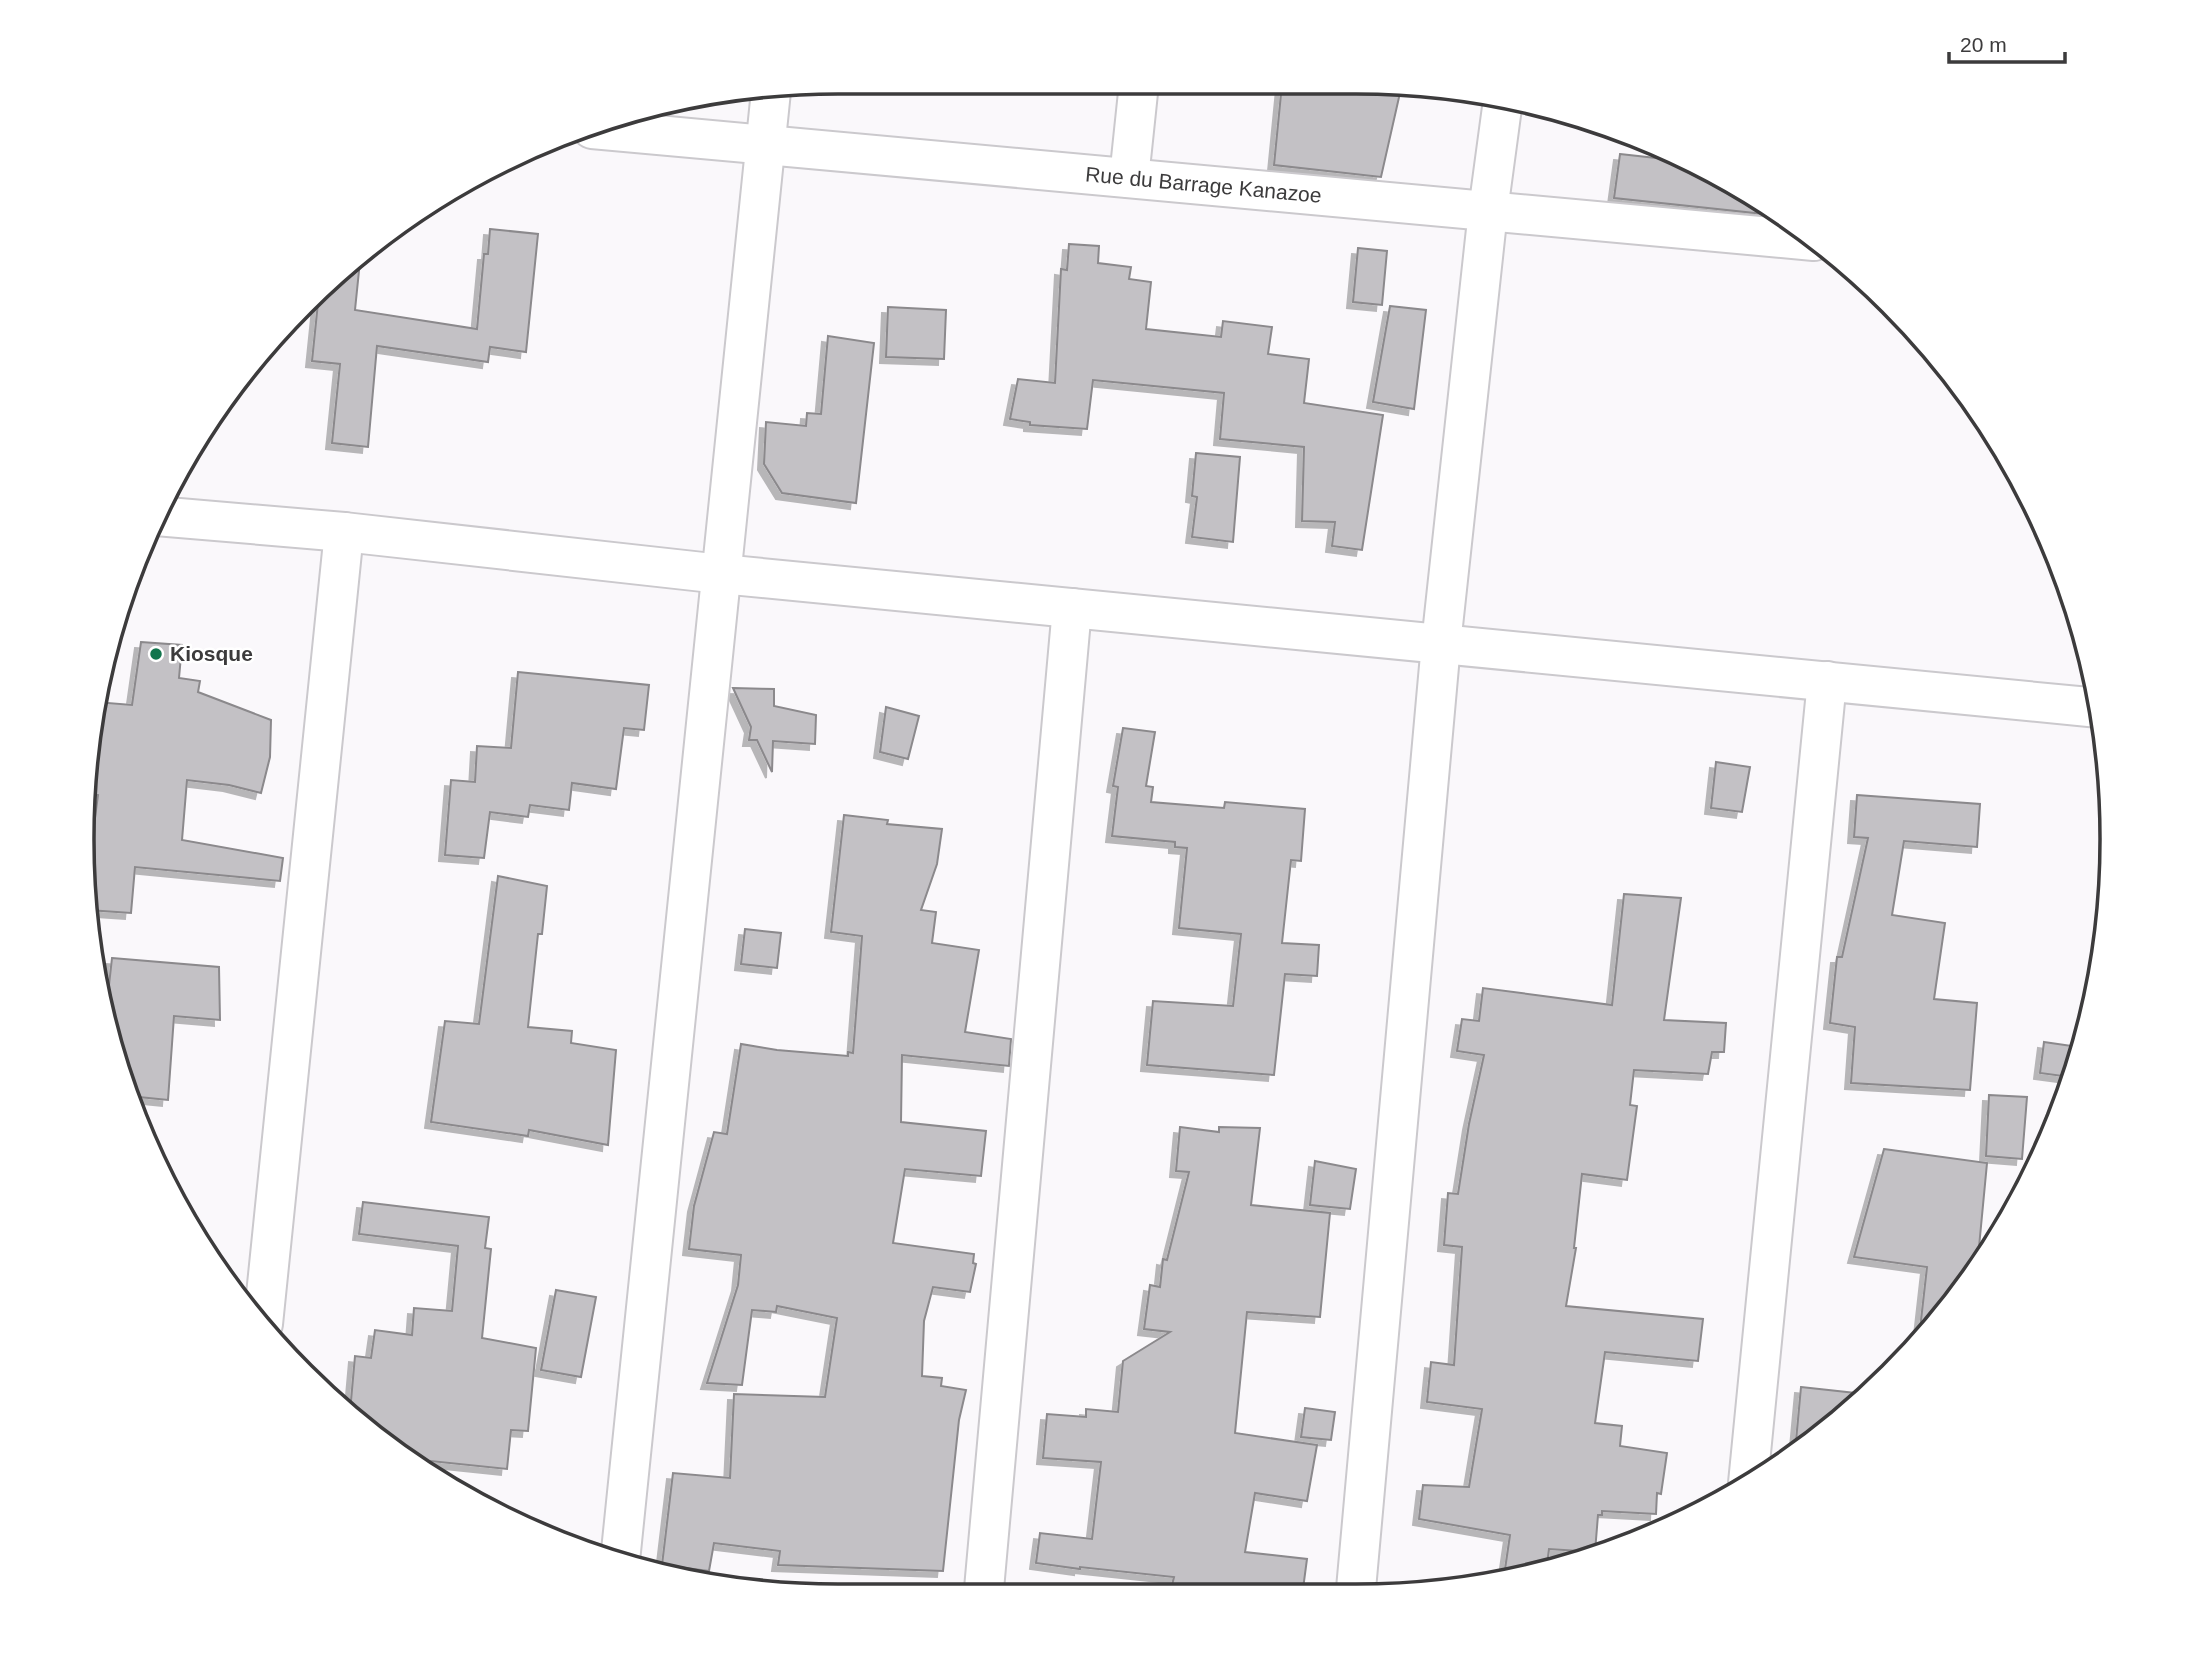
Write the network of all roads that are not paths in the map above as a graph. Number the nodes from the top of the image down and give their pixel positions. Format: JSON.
{"nodes":[{"id":1,"x":1138,"y":94,"type":"edge"},
{"id":2,"x":770,"y":98,"type":"edge"},
{"id":3,"x":1502,"y":109,"type":"edge"},
{"id":4,"x":611,"y":131,"type":"edge"},
{"id":5,"x":766,"y":145,"type":"junction"},
{"id":6,"x":1129,"y":178,"type":"junction"},
{"id":7,"x":1488,"y":211,"type":"junction"},
{"id":8,"x":1797,"y":240,"type":"edge"},
{"id":9,"x":168,"y":517,"type":"edge"},
{"id":10,"x":344,"y":532,"type":"junction"},
{"id":11,"x":721,"y":574,"type":"junction"},
{"id":12,"x":1072,"y":608,"type":"junction"},
{"id":13,"x":1441,"y":644,"type":"junction"},
{"id":14,"x":1827,"y":681,"type":"junction"},
{"id":15,"x":2087,"y":707,"type":"edge"},
{"id":16,"x":264,"y":1312,"type":"edge"},
{"id":17,"x":1749,"y":1470,"type":"edge"},
{"id":18,"x":621,"y":1550,"type":"edge"},
{"id":19,"x":984,"y":1584,"type":"edge"},
{"id":20,"x":1356,"y":1584,"type":"edge"}],
"edges":[{"from":1,"to":6,"type":"street"},
{"from":2,"to":5,"type":"street"},
{"from":3,"to":7,"type":"street"},
{"from":4,"to":5,"type":"street","name":"Rue du Barrage Kanazoe"},
{"from":5,"to":6,"type":"street","name":"Rue du Barrage Kanazoe"},
{"from":5,"to":11,"type":"street"},
{"from":6,"to":7,"type":"street","name":"Rue du Barrage Kanazoe"},
{"from":7,"to":8,"type":"street","name":"Rue du Barrage Kanazoe"},
{"from":7,"to":13,"type":"street"},
{"from":9,"to":10,"type":"street"},
{"from":10,"to":11,"type":"street"},
{"from":10,"to":16,"type":"street"},
{"from":11,"to":12,"type":"street"},
{"from":11,"to":18,"type":"street"},
{"from":12,"to":13,"type":"street"},
{"from":12,"to":19,"type":"street"},
{"from":13,"to":14,"type":"street"},
{"from":13,"to":20,"type":"street"},
{"from":14,"to":15,"type":"street"},
{"from":14,"to":17,"type":"street"}]}
